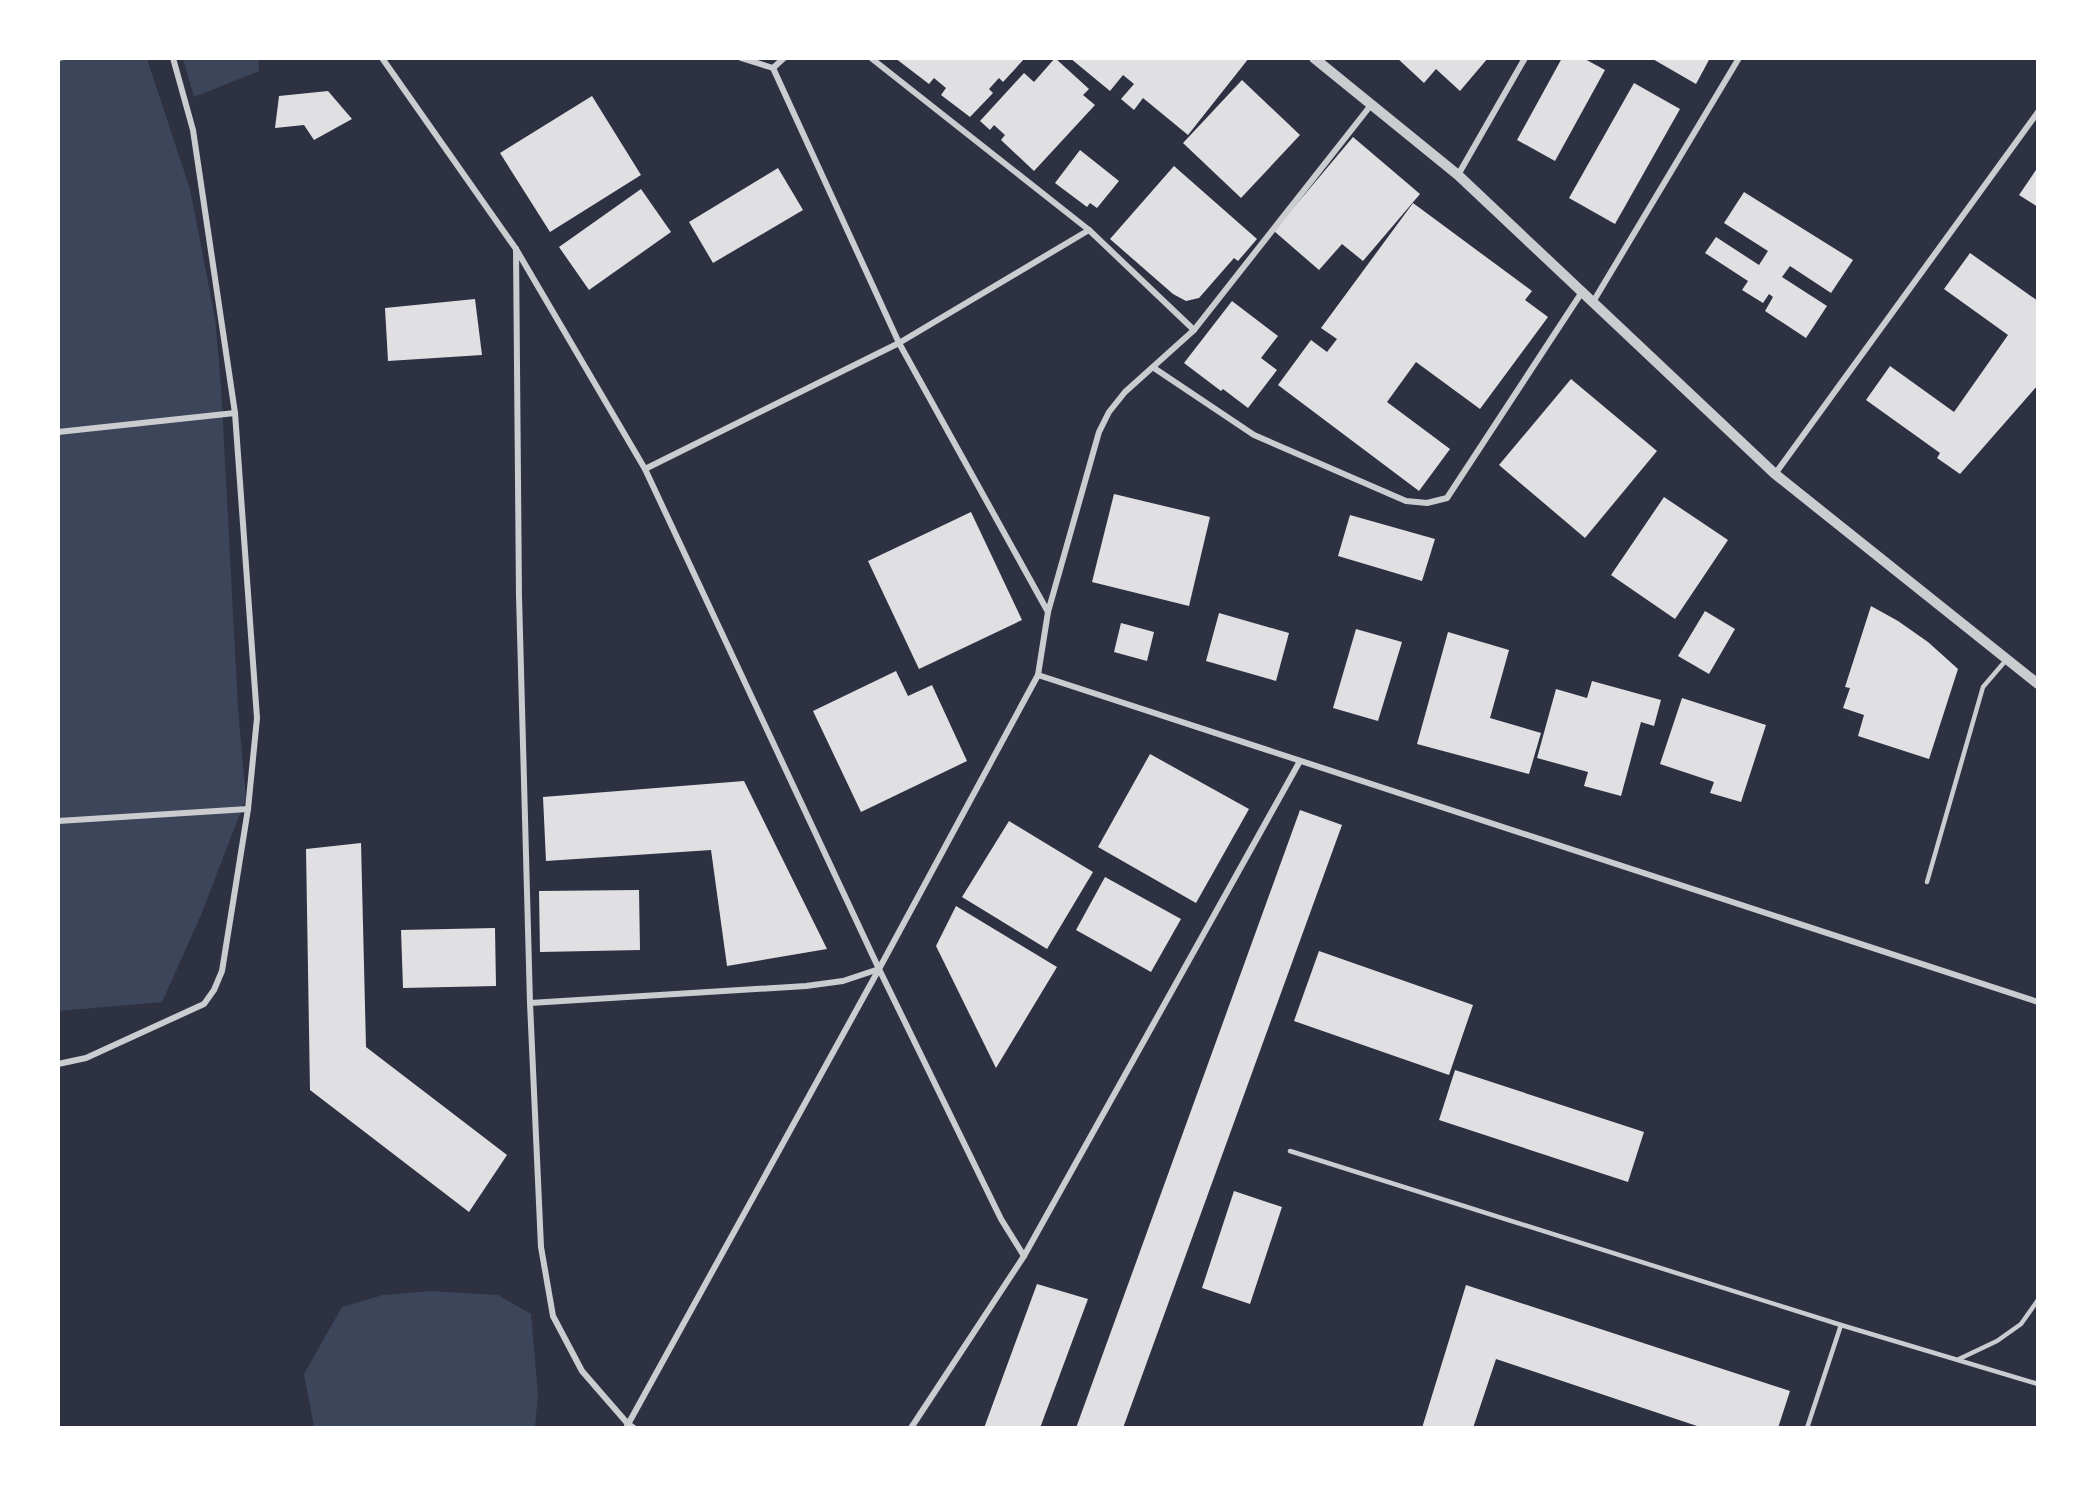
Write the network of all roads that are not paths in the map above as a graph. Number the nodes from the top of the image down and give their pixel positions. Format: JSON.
{"nodes":[{"id":1,"x":173,"y":58,"type":"edge"},
{"id":2,"x":382,"y":58,"type":"edge"},
{"id":3,"x":741,"y":58,"type":"edge"},
{"id":4,"x":784,"y":58,"type":"edge"},
{"id":5,"x":871,"y":58,"type":"edge"},
{"id":6,"x":1314,"y":58,"type":"edge"},
{"id":7,"x":1525,"y":58,"type":"edge"},
{"id":8,"x":1738,"y":58,"type":"edge"},
{"id":9,"x":773,"y":69,"type":"junction"},
{"id":10,"x":1371,"y":105,"type":"junction"},
{"id":11,"x":2037,"y":112,"type":"edge"},
{"id":12,"x":1458,"y":175,"type":"junction"},
{"id":13,"x":1089,"y":230,"type":"junction"},
{"id":14,"x":516,"y":249,"type":"junction"},
{"id":15,"x":1582,"y":291,"type":"junction"},
{"id":16,"x":1593,"y":302,"type":"junction"},
{"id":17,"x":1194,"y":330,"type":"junction"},
{"id":18,"x":899,"y":343,"type":"junction"},
{"id":19,"x":1154,"y":368,"type":"junction"},
{"id":20,"x":235,"y":413,"type":"junction"},
{"id":21,"x":58,"y":432,"type":"edge"},
{"id":22,"x":645,"y":469,"type":"junction"},
{"id":23,"x":1774,"y":474,"type":"junction"},
{"id":24,"x":1048,"y":612,"type":"junction"},
{"id":25,"x":2007,"y":659,"type":"junction"},
{"id":26,"x":1038,"y":675,"type":"junction"},
{"id":27,"x":2037,"y":684,"type":"edge"},
{"id":28,"x":1300,"y":761,"type":"junction"},
{"id":29,"x":248,"y":809,"type":"junction"},
{"id":30,"x":58,"y":821,"type":"edge"},
{"id":31,"x":1927,"y":882,"type":"dead end"},
{"id":32,"x":879,"y":969,"type":"junction"},
{"id":33,"x":2037,"y":1002,"type":"edge"},
{"id":34,"x":530,"y":1003,"type":"junction"},
{"id":35,"x":58,"y":1064,"type":"edge"},
{"id":36,"x":1290,"y":1150,"type":"dead end"},
{"id":37,"x":1024,"y":1256,"type":"junction"},
{"id":38,"x":2037,"y":1300,"type":"edge"},
{"id":39,"x":1841,"y":1325,"type":"junction"},
{"id":40,"x":1959,"y":1359,"type":"junction"},
{"id":41,"x":2037,"y":1384,"type":"edge"},
{"id":42,"x":629,"y":1426,"type":"edge"},
{"id":43,"x":911,"y":1428,"type":"edge"},
{"id":44,"x":1807,"y":1428,"type":"edge"}],
"edges":[{"from":1,"to":20,"type":"street"},
{"from":2,"to":14,"type":"street"},
{"from":3,"to":9,"type":"street"},
{"from":4,"to":9,"type":"street"},
{"from":5,"to":13,"type":"street"},
{"from":6,"to":10,"type":"street"},
{"from":7,"to":12,"type":"street"},
{"from":8,"to":16,"type":"street"},
{"from":9,"to":18,"type":"street"},
{"from":10,"to":12,"type":"street"},
{"from":10,"to":17,"type":"street"},
{"from":11,"to":23,"type":"street"},
{"from":12,"to":15,"type":"street"},
{"from":13,"to":17,"type":"street"},
{"from":13,"to":18,"type":"street"},
{"from":14,"to":22,"type":"street"},
{"from":14,"to":34,"type":"street"},
{"from":15,"to":16,"type":"street"},
{"from":15,"to":19,"type":"street"},
{"from":16,"to":23,"type":"street"},
{"from":17,"to":19,"type":"street"},
{"from":18,"to":22,"type":"street"},
{"from":18,"to":24,"type":"street"},
{"from":19,"to":24,"type":"street"},
{"from":20,"to":21,"type":"street"},
{"from":20,"to":29,"type":"street"},
{"from":22,"to":32,"type":"street"},
{"from":23,"to":25,"type":"street"},
{"from":24,"to":26,"type":"street"},
{"from":25,"to":27,"type":"street"},
{"from":25,"to":31,"type":"lane"},
{"from":26,"to":28,"type":"street"},
{"from":26,"to":32,"type":"street"},
{"from":28,"to":33,"type":"street"},
{"from":28,"to":37,"type":"street"},
{"from":29,"to":30,"type":"street"},
{"from":29,"to":35,"type":"street"},
{"from":32,"to":34,"type":"street"},
{"from":32,"to":37,"type":"street"},
{"from":32,"to":42,"type":"street"},
{"from":34,"to":42,"type":"street"},
{"from":36,"to":39,"type":"lane"},
{"from":37,"to":43,"type":"street"},
{"from":38,"to":40,"type":"lane"},
{"from":39,"to":40,"type":"lane"},
{"from":39,"to":44,"type":"lane"},
{"from":40,"to":41,"type":"lane"}]}
